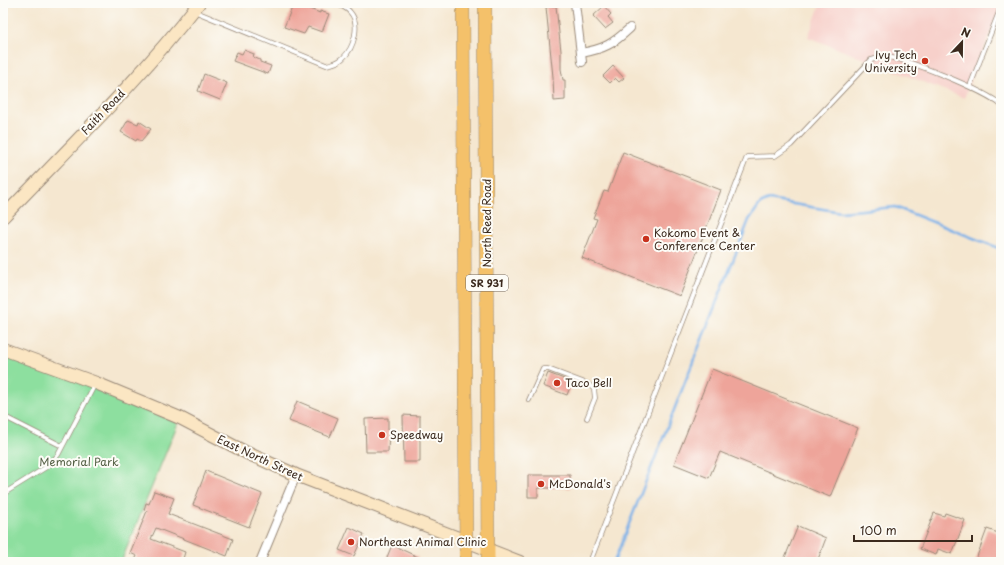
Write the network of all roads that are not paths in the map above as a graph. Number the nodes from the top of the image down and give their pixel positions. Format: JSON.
{"nodes":[{"id":1,"x":334,"y":3,"type":"edge"},
{"id":2,"x":463,"y":3,"type":"edge"},
{"id":3,"x":485,"y":3,"type":"edge"},
{"id":4,"x":575,"y":3,"type":"edge"},
{"id":5,"x":196,"y":7,"type":"edge"},
{"id":6,"x":1001,"y":7,"type":"edge"},
{"id":7,"x":630,"y":28,"type":"dead end"},
{"id":8,"x":581,"y":53,"type":"junction"},
{"id":9,"x":582,"y":62,"type":"dead end"},
{"id":10,"x":970,"y":86,"type":"junction"},
{"id":11,"x":1001,"y":105,"type":"edge"},
{"id":12,"x":3,"y":217,"type":"edge"},
{"id":13,"x":3,"y":349,"type":"edge"},
{"id":14,"x":96,"y":383,"type":"junction"},
{"id":15,"x":529,"y":400,"type":"dead end"},
{"id":16,"x":3,"y":416,"type":"edge"},
{"id":17,"x":587,"y":418,"type":"dead end"},
{"id":18,"x":62,"y":446,"type":"junction"},
{"id":19,"x":296,"y":475,"type":"junction"},
{"id":20,"x":3,"y":494,"type":"edge"},
{"id":21,"x":466,"y":541,"type":"junction"},
{"id":22,"x":488,"y":556,"type":"edge"},
{"id":23,"x":260,"y":562,"type":"edge"},
{"id":24,"x":466,"y":562,"type":"edge"},
{"id":25,"x":520,"y":562,"type":"edge"},
{"id":26,"x":590,"y":562,"type":"edge"}],
"edges":[{"from":1,"to":5,"type":"lane"},
{"from":2,"to":21,"type":"main road","name":"North Reed Road","number":"SR 931"},
{"from":3,"to":22,"type":"main road","name":"North Reed Road","number":"SR 931"},
{"from":4,"to":8,"type":"street"},
{"from":5,"to":12,"type":"street","name":"Faith Road"},
{"from":6,"to":10,"type":"lane"},
{"from":7,"to":8,"type":"street"},
{"from":8,"to":9,"type":"street"},
{"from":10,"to":11,"type":"lane"},
{"from":10,"to":26,"type":"lane"},
{"from":13,"to":14,"type":"street","name":"East North Street"},
{"from":14,"to":18,"type":"lane"},
{"from":14,"to":19,"type":"street","name":"East North Street"},
{"from":15,"to":17,"type":"lane"},
{"from":16,"to":18,"type":"lane"},
{"from":18,"to":20,"type":"lane"},
{"from":19,"to":21,"type":"street","name":"East North Street"},
{"from":19,"to":23,"type":"street"},
{"from":21,"to":22,"type":"street","name":"East North Street"},
{"from":21,"to":24,"type":"main road","name":"North Reed Road","number":"SR 931"},
{"from":22,"to":25,"type":"street","name":"East North Street"}]}
